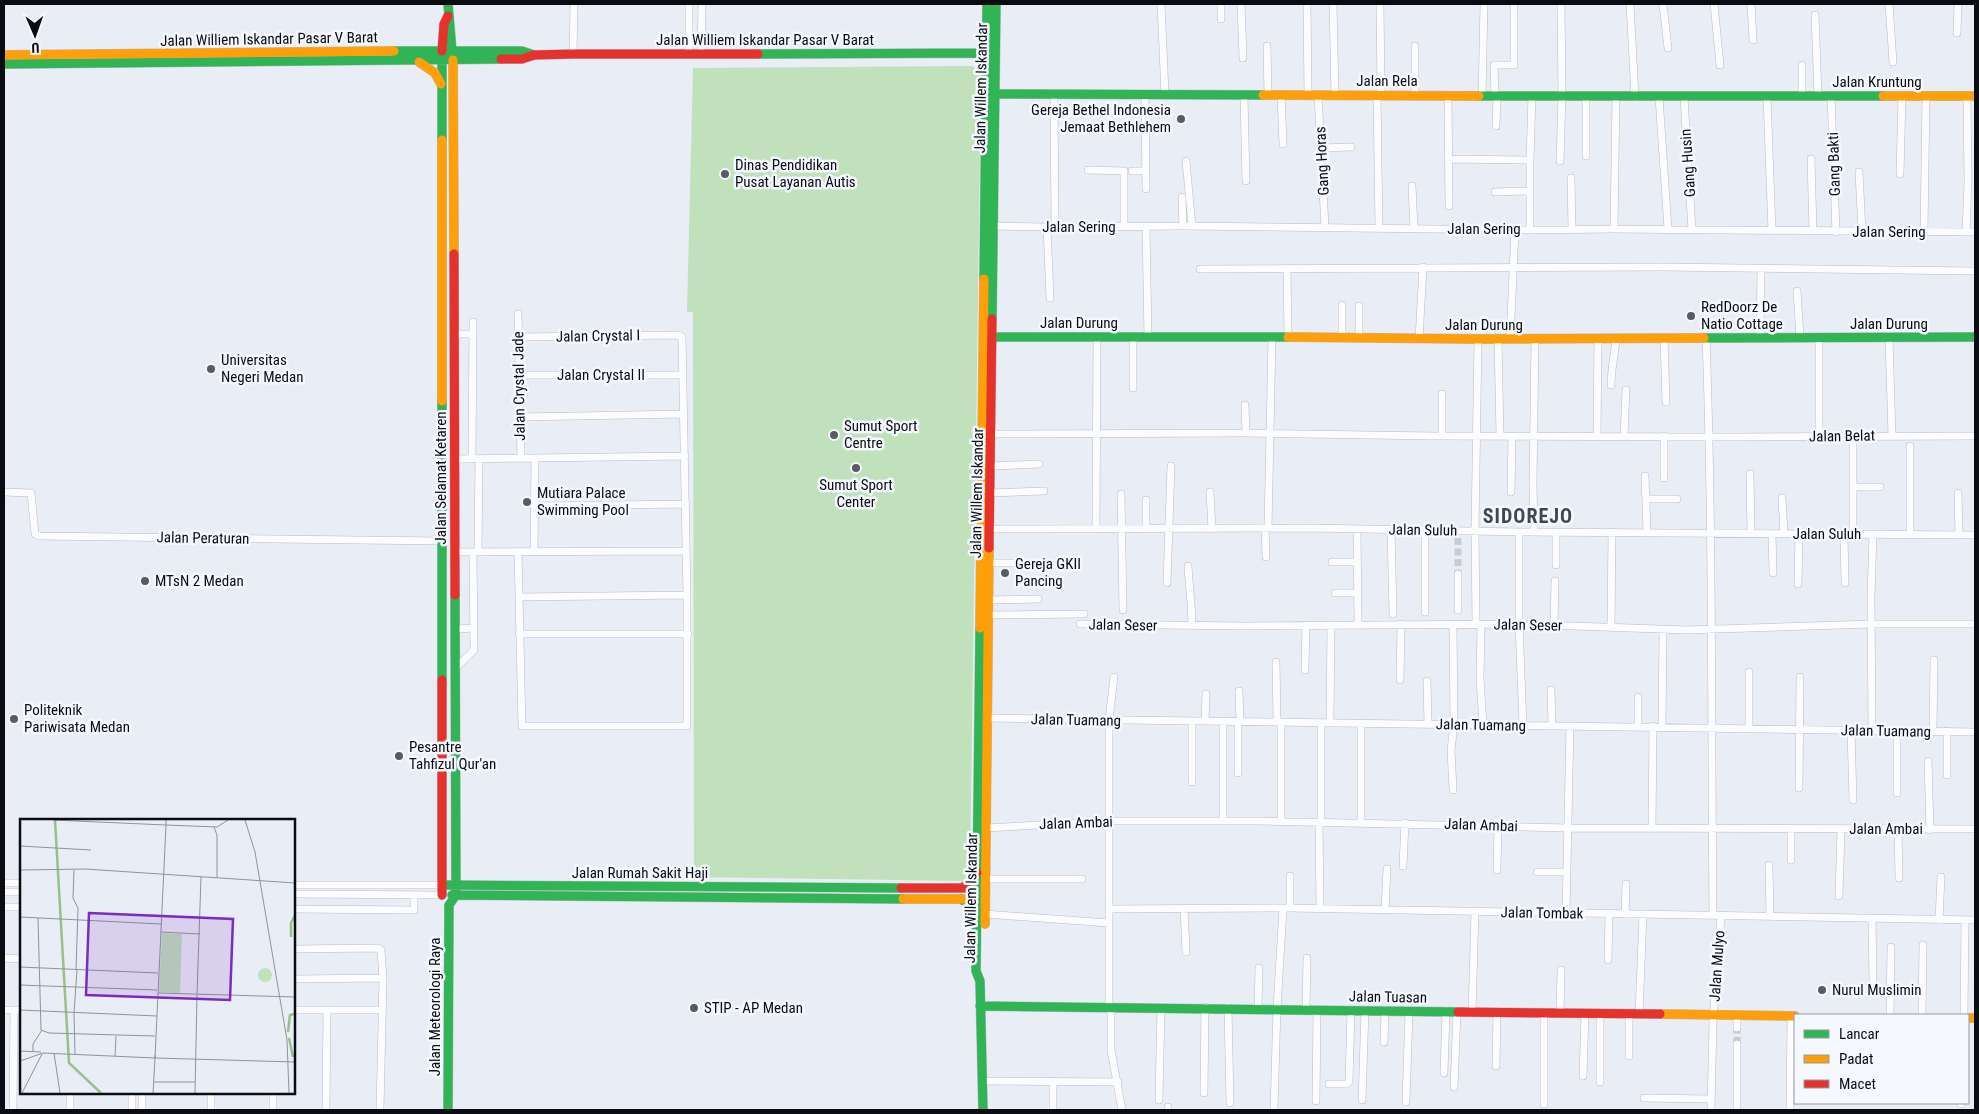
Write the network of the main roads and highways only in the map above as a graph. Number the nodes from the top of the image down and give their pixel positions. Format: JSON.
{"nodes":[{"id":1,"x":448,"y":4,"type":"edge"},
{"id":2,"x":987,"y":4,"type":"edge"},
{"id":3,"x":996,"y":4,"type":"edge"},
{"id":4,"x":448,"y":16,"type":"junction"},
{"id":5,"x":991,"y":53,"type":"junction"},
{"id":6,"x":4,"y":55,"type":"edge"},
{"id":7,"x":442,"y":56,"type":"junction"},
{"id":8,"x":453,"y":56,"type":"junction"},
{"id":9,"x":281,"y":57,"type":"junction"},
{"id":10,"x":69,"y":59,"type":"junction"},
{"id":11,"x":416,"y":60,"type":"junction"},
{"id":12,"x":4,"y":64,"type":"edge"},
{"id":13,"x":442,"y":86,"type":"junction"},
{"id":14,"x":995,"y":94,"type":"junction"},
{"id":15,"x":1971,"y":96,"type":"edge"},
{"id":16,"x":1778,"y":97,"type":"joint"},
{"id":17,"x":442,"y":175,"type":"junction"},
{"id":18,"x":454,"y":175,"type":"junction"},
{"id":19,"x":988,"y":314,"type":"junction"},
{"id":20,"x":992,"y":337,"type":"junction"},
{"id":21,"x":1975,"y":337,"type":"edge"},
{"id":22,"x":442,"y":369,"type":"junction"},
{"id":23,"x":454,"y":369,"type":"junction"},
{"id":24,"x":455,"y":701,"type":"junction"},
{"id":25,"x":442,"y":702,"type":"junction"},
{"id":26,"x":980,"y":882,"type":"junction"},
{"id":27,"x":962,"y":888,"type":"junction"},
{"id":28,"x":442,"y":890,"type":"junction"},
{"id":29,"x":456,"y":890,"type":"junction"},
{"id":30,"x":961,"y":899,"type":"junction"},
{"id":31,"x":981,"y":899,"type":"junction"},
{"id":32,"x":449,"y":905,"type":"junction"},
{"id":33,"x":981,"y":914,"type":"junction"},
{"id":34,"x":980,"y":1006,"type":"junction"},
{"id":35,"x":1793,"y":1016,"type":"edge"},
{"id":36,"x":448,"y":1110,"type":"edge"},
{"id":37,"x":983,"y":1110,"type":"edge"}],
"edges":[{"from":1,"to":4,"type":"main road","name":"Jalan Selamat Ketaren"},
{"from":2,"to":5,"type":"main road","name":"Jalan Willem Iskandar"},
{"from":3,"to":5,"type":"main road","name":"Jalan Willem Iskandar"},
{"from":4,"to":7,"type":"main road","name":"Jalan Selamat Ketaren"},
{"from":4,"to":8,"type":"main road","name":"Jalan Selamat Ketaren"},
{"from":5,"to":8,"type":"main road","name":"Jalan Williem Iskandar Pasar V Barat"},
{"from":5,"to":14,"type":"main road","name":"Jalan Willem Iskandar"},
{"from":5,"to":19,"type":"main road","name":"Jalan Willem Iskandar"},
{"from":6,"to":10,"type":"main road","name":"Jalan Williem Iskandar Pasar V Barat"},
{"from":7,"to":8,"type":"main road","name":"Jalan Williem Iskandar Pasar V Barat"},
{"from":7,"to":9,"type":"main road","name":"Jalan Williem Iskandar Pasar V Barat"},
{"from":7,"to":11,"type":"main road","name":"Jalan Williem Iskandar Pasar V Barat"},
{"from":7,"to":13,"type":"main road","name":"Jalan Selamat Ketaren"},
{"from":8,"to":18,"type":"main road","name":"Jalan Selamat Ketaren"},
{"from":9,"to":10,"type":"main road","name":"Jalan Williem Iskandar Pasar V Barat"},
{"from":9,"to":11,"type":"main road","name":"Jalan Williem Iskandar Pasar V Barat"},
{"from":10,"to":12,"type":"main road","name":"Jalan Williem Iskandar Pasar V Barat"},
{"from":11,"to":13,"type":"main road"},
{"from":13,"to":17,"type":"main road","name":"Jalan Selamat Ketaren"},
{"from":14,"to":16,"type":"main road","name":"Jalan Rela"},
{"from":14,"to":19,"type":"main road","name":"Jalan Willem Iskandar"},
{"from":15,"to":16,"type":"main road","name":"Jalan Kruntung"},
{"from":17,"to":18,"type":"main road"},
{"from":17,"to":22,"type":"main road","name":"Jalan Selamat Ketaren"},
{"from":18,"to":23,"type":"main road","name":"Jalan Selamat Ketaren"},
{"from":19,"to":20,"type":"main road","name":"Jalan Willem Iskandar"},
{"from":19,"to":26,"type":"main road","name":"Jalan Willem Iskandar"},
{"from":20,"to":21,"type":"main road","name":"Jalan Durung"},
{"from":20,"to":26,"type":"main road","name":"Jalan Willem Iskandar"},
{"from":22,"to":23,"type":"main road"},
{"from":22,"to":25,"type":"main road","name":"Jalan Selamat Ketaren"},
{"from":23,"to":24,"type":"main road","name":"Jalan Selamat Ketaren"},
{"from":24,"to":25,"type":"main road"},
{"from":24,"to":29,"type":"main road","name":"Jalan Selamat Ketaren"},
{"from":25,"to":28,"type":"main road","name":"Jalan Selamat Ketaren"},
{"from":26,"to":27,"type":"main road","name":"Jalan Rumah Sakit Haji"},
{"from":26,"to":27,"type":"main road"},
{"from":26,"to":31,"type":"main road","name":"Jalan Willem Iskandar"},
{"from":27,"to":29,"type":"main road","name":"Jalan Rumah Sakit Haji"},
{"from":28,"to":29,"type":"main road","name":"Jalan Rumah Sakit Haji"},
{"from":28,"to":32,"type":"main road"},
{"from":29,"to":30,"type":"main road","name":"Jalan Rumah Sakit Haji"},
{"from":29,"to":32,"type":"main road"},
{"from":30,"to":31,"type":"main road","name":"Jalan Rumah Sakit Haji"},
{"from":30,"to":33,"type":"main road"},
{"from":31,"to":33,"type":"main road","name":"Jalan Willem Iskandar"},
{"from":32,"to":36,"type":"main road","name":"Jalan Meteorologi Raya"},
{"from":33,"to":34,"type":"main road","name":"Jalan Willem Iskandar"},
{"from":34,"to":35,"type":"main road","name":"Jalan Tuasan"},
{"from":34,"to":37,"type":"main road","name":"Jalan Willem Iskandar"}]}
